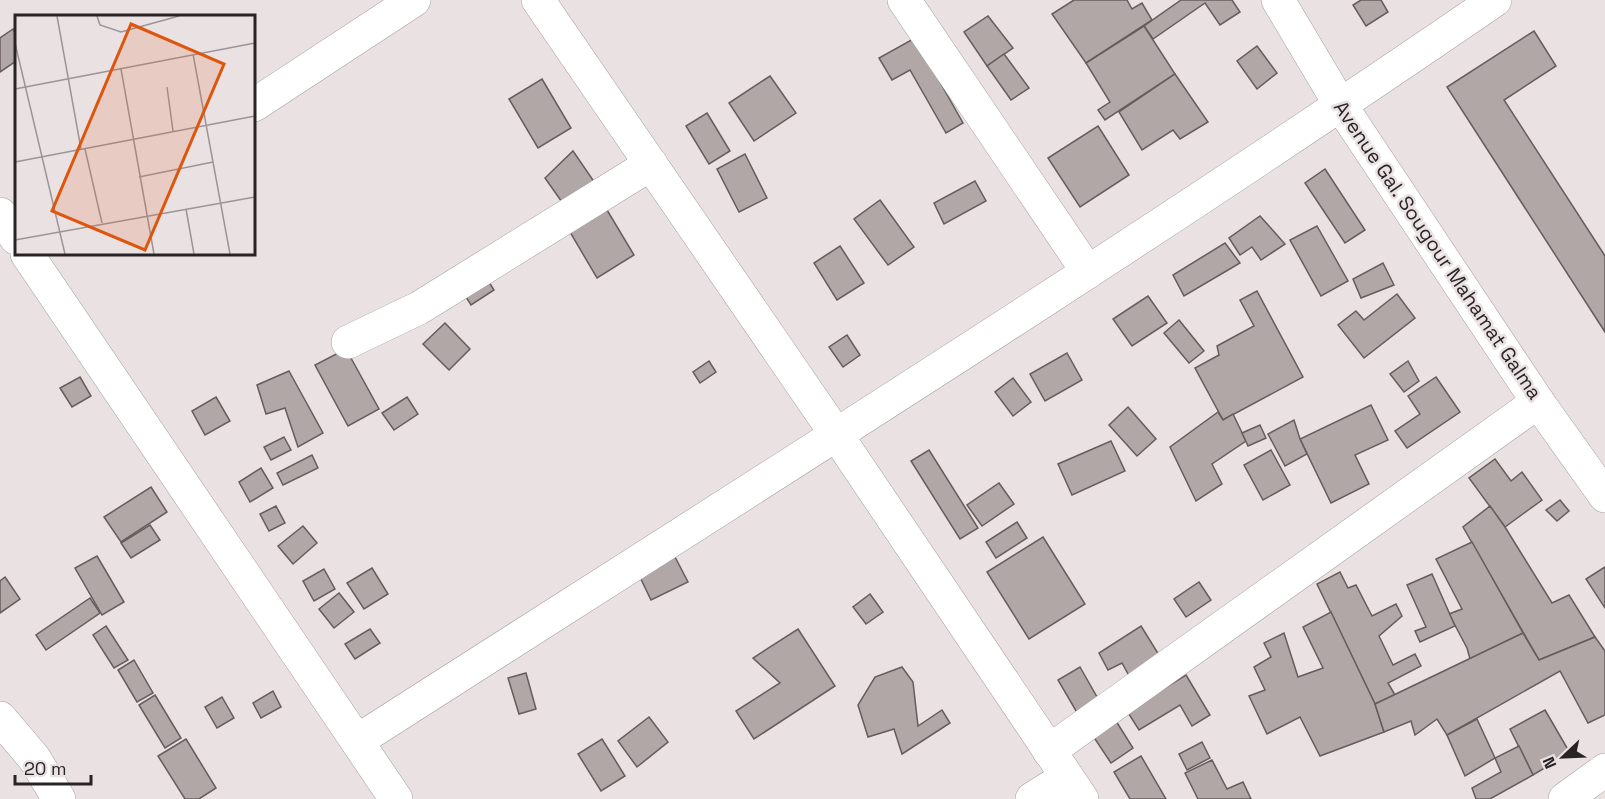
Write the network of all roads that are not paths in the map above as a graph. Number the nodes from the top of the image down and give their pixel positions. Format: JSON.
{"nodes":[{"id":1,"x":414,"y":0,"type":"edge"},
{"id":2,"x":538,"y":0,"type":"edge"},
{"id":3,"x":904,"y":0,"type":"edge"},
{"id":4,"x":1278,"y":0,"type":"edge"},
{"id":5,"x":1495,"y":0,"type":"edge"},
{"id":6,"x":255,"y":104,"type":"edge"},
{"id":7,"x":1341,"y":106,"type":"junction"},
{"id":8,"x":651,"y":164,"type":"junction"},
{"id":9,"x":0,"y":214,"type":"edge"},
{"id":10,"x":15,"y":236,"type":"edge"},
{"id":11,"x":28,"y":255,"type":"edge"},
{"id":12,"x":1088,"y":272,"type":"junction"},
{"id":13,"x":348,"y":342,"type":"dead end"},
{"id":14,"x":1538,"y":402,"type":"junction"},
{"id":15,"x":836,"y":434,"type":"junction"},
{"id":16,"x":1605,"y":496,"type":"edge"},
{"id":17,"x":0,"y":718,"type":"edge"},
{"id":18,"x":357,"y":741,"type":"junction"},
{"id":19,"x":1049,"y":751,"type":"junction"},
{"id":20,"x":1605,"y":770,"type":"edge"},
{"id":21,"x":1075,"y":788,"type":"edge"},
{"id":22,"x":59,"y":799,"type":"edge"},
{"id":23,"x":396,"y":799,"type":"edge"},
{"id":24,"x":1032,"y":799,"type":"edge"},
{"id":25,"x":1565,"y":799,"type":"edge"}],
"edges":[{"from":1,"to":6,"type":"street"},
{"from":2,"to":8,"type":"street"},
{"from":3,"to":12,"type":"street"},
{"from":4,"to":7,"type":"street","name":"Avenue Gal. Sougour Mahamat Galma"},
{"from":5,"to":7,"type":"street"},
{"from":7,"to":12,"type":"street"},
{"from":7,"to":14,"type":"street","name":"Avenue Gal. Sougour Mahamat Galma"},
{"from":8,"to":13,"type":"street"},
{"from":8,"to":15,"type":"street"},
{"from":9,"to":10,"type":"street"},
{"from":11,"to":18,"type":"street"},
{"from":12,"to":15,"type":"street"},
{"from":14,"to":16,"type":"street","name":"Avenue Gal. Sougour Mahamat Galma"},
{"from":14,"to":19,"type":"street"},
{"from":15,"to":18,"type":"street"},
{"from":15,"to":19,"type":"street"},
{"from":17,"to":22,"type":"street"},
{"from":18,"to":23,"type":"street"},
{"from":19,"to":21,"type":"street"},
{"from":20,"to":25,"type":"street"},
{"from":21,"to":24,"type":"street"}]}
